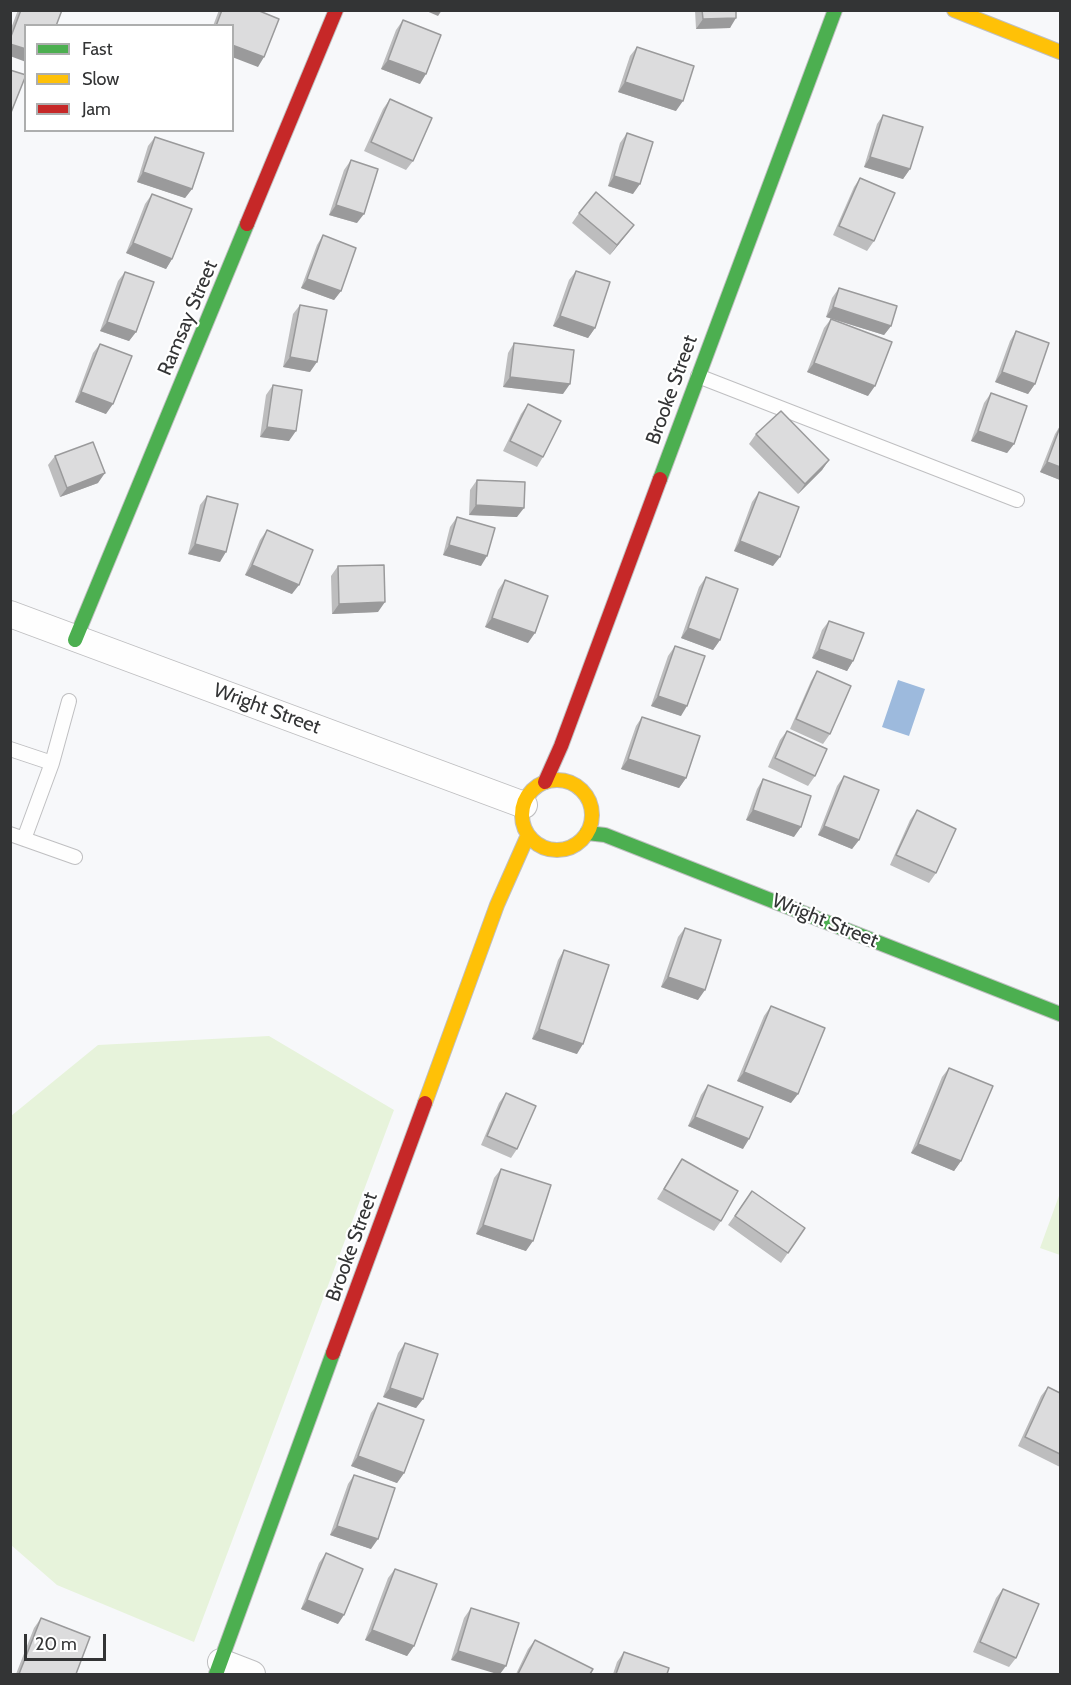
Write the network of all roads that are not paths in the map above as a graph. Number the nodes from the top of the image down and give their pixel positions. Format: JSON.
{"nodes":[{"id":1,"x":336,"y":10,"type":"edge"},
{"id":2,"x":835,"y":10,"type":"edge"},
{"id":3,"x":954,"y":10,"type":"edge"},
{"id":4,"x":1060,"y":52,"type":"edge"},
{"id":5,"x":698,"y":376,"type":"junction"},
{"id":6,"x":1017,"y":500,"type":"dead end"},
{"id":7,"x":10,"y":614,"type":"edge"},
{"id":8,"x":75,"y":640,"type":"junction"},
{"id":9,"x":69,"y":701,"type":"dead end"},
{"id":10,"x":10,"y":749,"type":"edge"},
{"id":11,"x":52,"y":763,"type":"junction"},
{"id":12,"x":545,"y":782,"type":"junction"},
{"id":13,"x":524,"y":805,"type":"junction"},
{"id":14,"x":587,"y":833,"type":"junction"},
{"id":15,"x":528,"y":835,"type":"junction"},
{"id":16,"x":17,"y":836,"type":"edge"},
{"id":17,"x":75,"y":857,"type":"dead end"},
{"id":18,"x":1060,"y":1014,"type":"edge"},
{"id":19,"x":218,"y":1668,"type":"edge"},
{"id":20,"x":252,"y":1674,"type":"edge"}],
"edges":[{"from":1,"to":8,"type":"street","name":"Ramsay Street"},
{"from":2,"to":5,"type":"street","name":"Brooke Street"},
{"from":3,"to":4,"type":"street"},
{"from":5,"to":6,"type":"lane"},
{"from":5,"to":12,"type":"street","name":"Brooke Street"},
{"from":7,"to":8,"type":"street","name":"Wright Street"},
{"from":8,"to":13,"type":"street","name":"Wright Street"},
{"from":9,"to":11,"type":"lane"},
{"from":10,"to":11,"type":"lane"},
{"from":11,"to":16,"type":"lane"},
{"from":12,"to":13,"type":"street"},
{"from":12,"to":14,"type":"street"},
{"from":13,"to":15,"type":"street"},
{"from":14,"to":15,"type":"street"},
{"from":14,"to":18,"type":"street","name":"Wright Street"},
{"from":15,"to":19,"type":"street","name":"Brooke Street"},
{"from":16,"to":17,"type":"lane"},
{"from":19,"to":20,"type":"street"}]}
